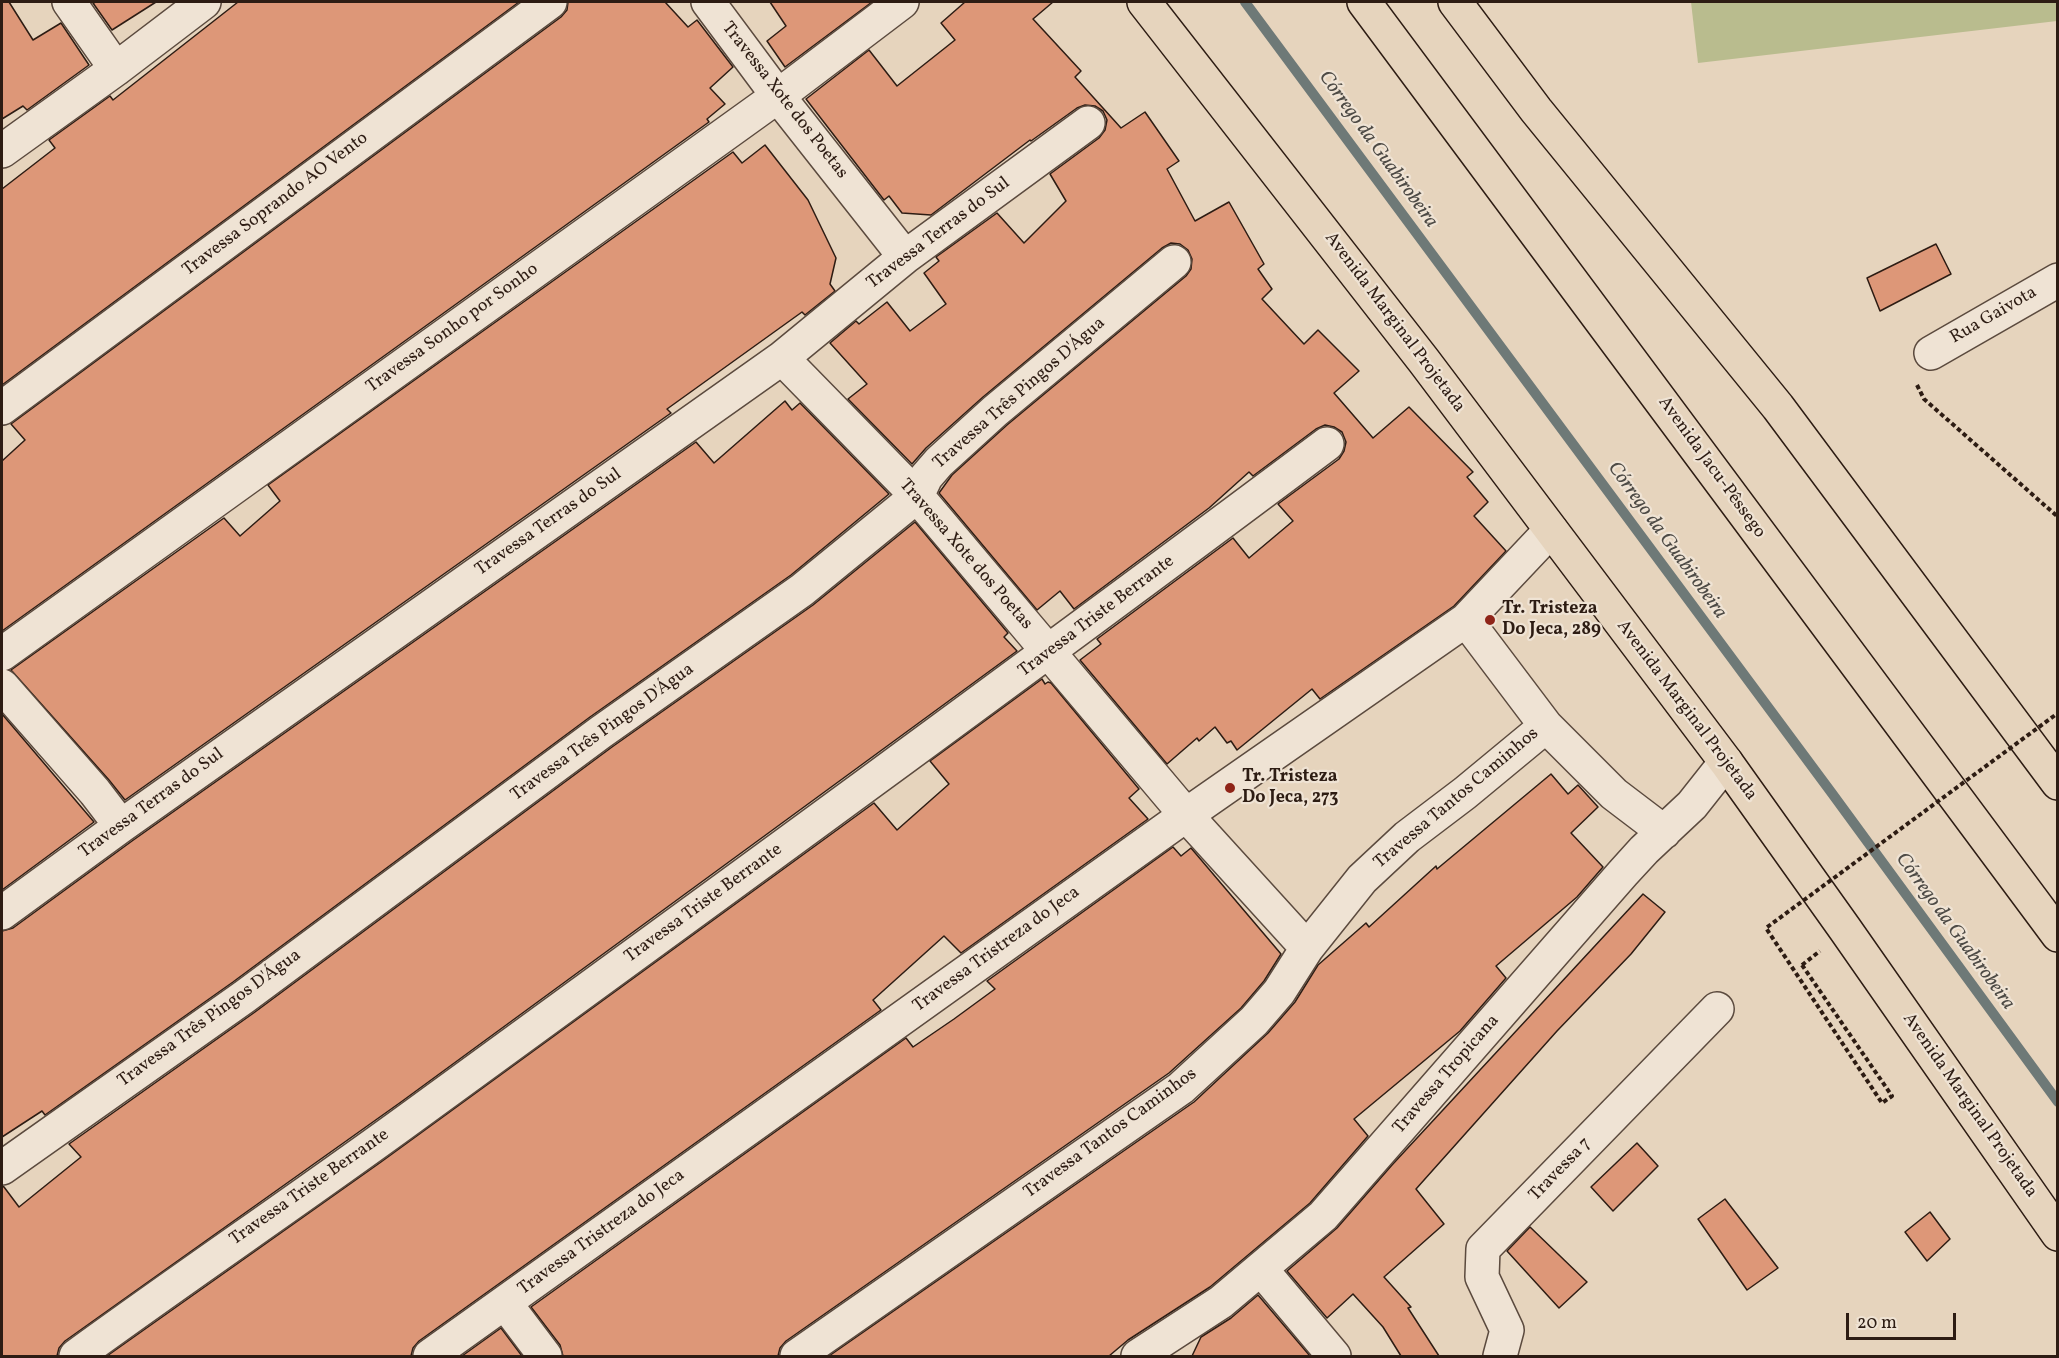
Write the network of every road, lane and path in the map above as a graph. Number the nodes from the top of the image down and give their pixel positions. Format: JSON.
{"nodes":[{"id":1,"x":69,"y":2,"type":"edge"},
{"id":2,"x":204,"y":2,"type":"edge"},
{"id":3,"x":550,"y":2,"type":"edge"},
{"id":4,"x":708,"y":2,"type":"edge"},
{"id":5,"x":902,"y":2,"type":"edge"},
{"id":6,"x":1144,"y":2,"type":"edge"},
{"id":7,"x":1364,"y":2,"type":"edge"},
{"id":8,"x":1455,"y":2,"type":"edge"},
{"id":9,"x":116,"y":69,"type":"junction"},
{"id":10,"x":778,"y":96,"type":"junction"},
{"id":11,"x":1088,"y":123,"type":"dead end"},
{"id":12,"x":2,"y":151,"type":"edge"},
{"id":13,"x":905,"y":257,"type":"junction"},
{"id":14,"x":1174,"y":262,"type":"dead end"},
{"id":15,"x":2058,"y":280,"type":"edge"},
{"id":16,"x":1930,"y":352,"type":"joint"},
{"id":17,"x":782,"y":358,"type":"junction"},
{"id":18,"x":2,"y":408,"type":"edge"},
{"id":19,"x":1328,"y":444,"type":"dead end"},
{"id":20,"x":917,"y":496,"type":"junction"},
{"id":21,"x":2058,"y":517,"type":"edge"},
{"id":22,"x":1551,"y":530,"type":"junction"},
{"id":23,"x":1466,"y":620,"type":"junction"},
{"id":24,"x":1049,"y":653,"type":"junction"},
{"id":25,"x":2,"y":654,"type":"edge"},
{"id":26,"x":2,"y":686,"type":"edge"},
{"id":27,"x":2058,"y":714,"type":"edge"},
{"id":28,"x":1546,"y":726,"type":"junction"},
{"id":29,"x":1726,"y":762,"type":"junction"},
{"id":30,"x":2058,"y":783,"type":"edge"},
{"id":31,"x":1186,"y":815,"type":"junction"},
{"id":32,"x":121,"y":826,"type":"junction"},
{"id":33,"x":1664,"y":832,"type":"junction"},
{"id":34,"x":2,"y":913,"type":"edge"},
{"id":35,"x":2058,"y":935,"type":"edge"},
{"id":36,"x":1307,"y":948,"type":"junction"},
{"id":37,"x":1802,"y":965,"type":"dead end"},
{"id":38,"x":1717,"y":1008,"type":"dead end"},
{"id":39,"x":2,"y":1168,"type":"edge"},
{"id":40,"x":2058,"y":1234,"type":"edge"},
{"id":41,"x":1261,"y":1269,"type":"junction"},
{"id":42,"x":505,"y":1303,"type":"junction"},
{"id":43,"x":76,"y":1356,"type":"edge"},
{"id":44,"x":430,"y":1356,"type":"edge"},
{"id":45,"x":545,"y":1356,"type":"edge"},
{"id":46,"x":797,"y":1356,"type":"edge"},
{"id":47,"x":1138,"y":1356,"type":"edge"},
{"id":48,"x":1334,"y":1356,"type":"edge"},
{"id":49,"x":1500,"y":1356,"type":"edge"}],
"edges":[{"from":1,"to":9,"type":"street"},
{"from":2,"to":9,"type":"street"},
{"from":3,"to":18,"type":"street","name":"Travessa Soprando AO Vento"},
{"from":4,"to":10,"type":"street","name":"Travessa Xote dos Poetas"},
{"from":5,"to":10,"type":"street","name":"Travessa Sonho por Sonho"},
{"from":6,"to":22,"type":"main road","name":"Avenida Marginal Projetada"},
{"from":7,"to":35,"type":"main road","name":"Avenida Jacu-Pêssego"},
{"from":8,"to":30,"type":"main road"},
{"from":9,"to":12,"type":"street"},
{"from":10,"to":13,"type":"street","name":"Travessa Xote dos Poetas"},
{"from":10,"to":25,"type":"street","name":"Travessa Sonho por Sonho"},
{"from":11,"to":13,"type":"street","name":"Travessa Terras do Sul"},
{"from":13,"to":17,"type":"street","name":"Travessa Terras do Sul"},
{"from":14,"to":20,"type":"street","name":"Travessa Três Pingos D'Água"},
{"from":15,"to":16,"type":"street","name":"Rua Gaivota"},
{"from":16,"to":21,"type":"path"},
{"from":17,"to":20,"type":"street","name":"Travessa Xote dos Poetas"},
{"from":17,"to":32,"type":"street","name":"Travessa Terras do Sul"},
{"from":19,"to":24,"type":"street","name":"Travessa Triste Berrante"},
{"from":20,"to":24,"type":"street","name":"Travessa Xote dos Poetas"},
{"from":20,"to":39,"type":"street","name":"Travessa Três Pingos D'Água"},
{"from":22,"to":23,"type":"street","name":"Travessa Tristreza do Jeca"},
{"from":22,"to":29,"type":"main road","name":"Avenida Marginal Projetada"},
{"from":23,"to":28,"type":"street"},
{"from":23,"to":31,"type":"street","name":"Travessa Tristreza do Jeca"},
{"from":24,"to":31,"type":"street","name":"Travessa Xote dos Poetas"},
{"from":24,"to":43,"type":"street","name":"Travessa Triste Berrante"},
{"from":26,"to":32,"type":"street"},
{"from":27,"to":37,"type":"path","bridge":true},
{"from":28,"to":33,"type":"street"},
{"from":28,"to":36,"type":"street","name":"Travessa Tantos Caminhos"},
{"from":29,"to":33,"type":"street","name":"Travessa Tropicana"},
{"from":29,"to":40,"type":"main road","name":"Avenida Marginal Projetada"},
{"from":31,"to":36,"type":"street","name":"Travessa Xote dos Poetas"},
{"from":31,"to":42,"type":"street","name":"Travessa Tristreza do Jeca"},
{"from":32,"to":34,"type":"street","name":"Travessa Terras do Sul"},
{"from":33,"to":41,"type":"street","name":"Travessa Tropicana"},
{"from":36,"to":46,"type":"street","name":"Travessa Tantos Caminhos"},
{"from":38,"to":49,"type":"street","name":"Travessa 7"},
{"from":41,"to":47,"type":"street","name":"Travessa Tropicana"},
{"from":41,"to":48,"type":"street"},
{"from":42,"to":44,"type":"street","name":"Travessa Tristreza do Jeca"},
{"from":42,"to":45,"type":"street"}]}
